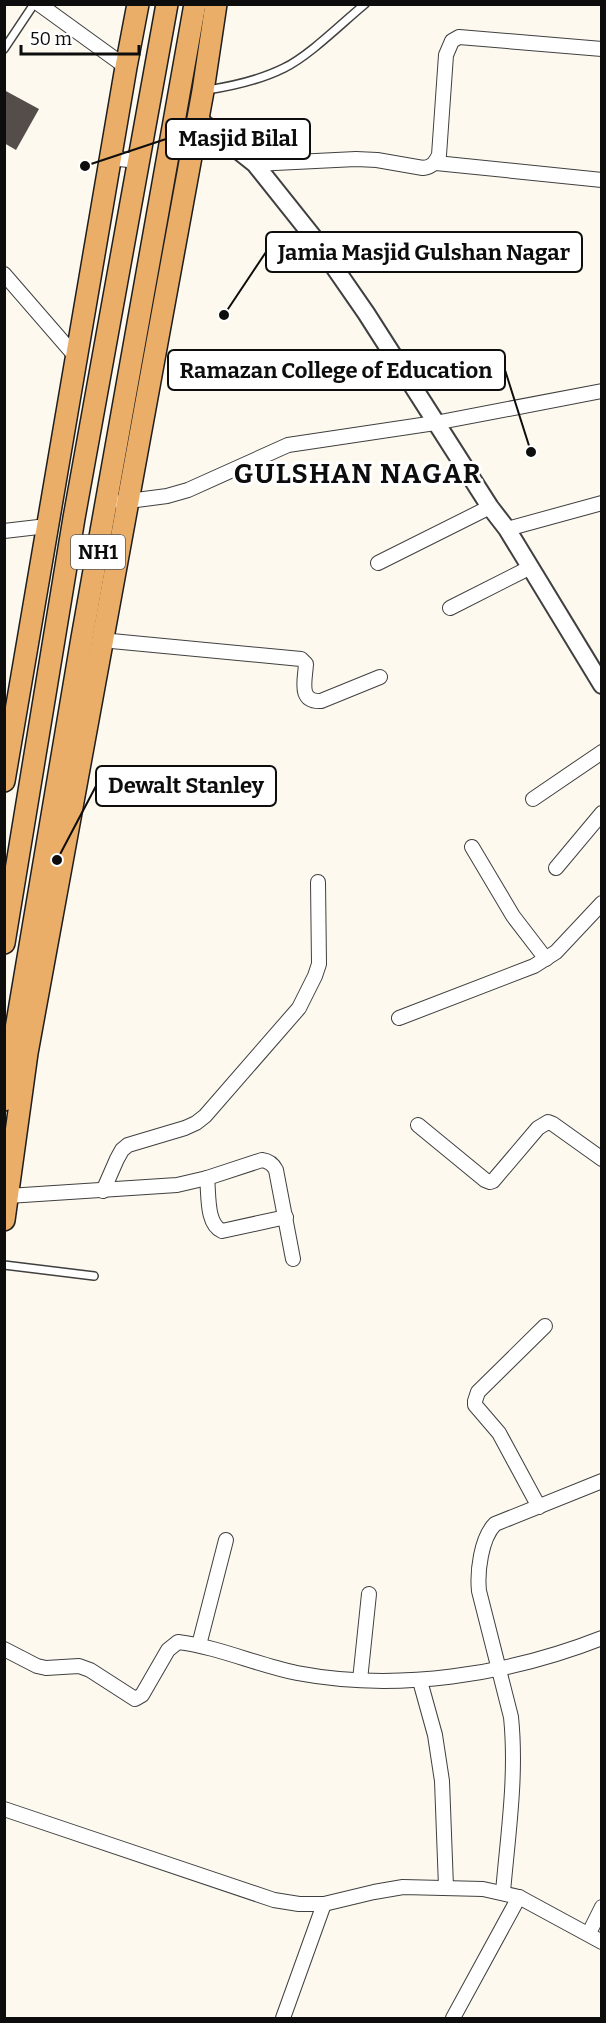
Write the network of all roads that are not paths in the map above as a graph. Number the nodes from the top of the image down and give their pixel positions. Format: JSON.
{"nodes":[{"id":1,"x":34,"y":4,"type":"edge"},
{"id":2,"x":39,"y":4,"type":"edge"},
{"id":3,"x":138,"y":4,"type":"edge"},
{"id":4,"x":167,"y":4,"type":"edge"},
{"id":5,"x":365,"y":4,"type":"edge"},
{"id":6,"x":212,"y":5,"type":"edge"},
{"id":7,"x":4,"y":49,"type":"edge"},
{"id":8,"x":602,"y":49,"type":"edge"},
{"id":9,"x":126,"y":67,"type":"junction"},
{"id":10,"x":203,"y":91,"type":"junction"},
{"id":11,"x":197,"y":118,"type":"junction"},
{"id":12,"x":110,"y":158,"type":"junction"},
{"id":13,"x":138,"y":161,"type":"junction"},
{"id":14,"x":436,"y":163,"type":"junction"},
{"id":15,"x":255,"y":164,"type":"junction"},
{"id":16,"x":602,"y":180,"type":"edge"},
{"id":17,"x":4,"y":274,"type":"edge"},
{"id":18,"x":76,"y":357,"type":"junction"},
{"id":19,"x":602,"y":391,"type":"edge"},
{"id":20,"x":435,"y":423,"type":"junction"},
{"id":21,"x":116,"y":502,"type":"junction"},
{"id":22,"x":602,"y":502,"type":"edge"},
{"id":23,"x":490,"y":507,"type":"junction"},
{"id":24,"x":47,"y":526,"type":"junction"},
{"id":25,"x":507,"y":529,"type":"junction"},
{"id":26,"x":4,"y":531,"type":"edge"},
{"id":27,"x":378,"y":563,"type":"dead end"},
{"id":28,"x":529,"y":568,"type":"junction"},
{"id":29,"x":450,"y":608,"type":"dead end"},
{"id":30,"x":102,"y":640,"type":"junction"},
{"id":31,"x":597,"y":667,"type":"edge"},
{"id":32,"x":380,"y":677,"type":"dead end"},
{"id":33,"x":602,"y":685,"type":"edge"},
{"id":34,"x":602,"y":752,"type":"edge"},
{"id":35,"x":4,"y":781,"type":"edge"},
{"id":36,"x":533,"y":799,"type":"dead end"},
{"id":37,"x":602,"y":813,"type":"edge"},
{"id":38,"x":472,"y":847,"type":"dead end"},
{"id":39,"x":556,"y":868,"type":"dead end"},
{"id":40,"x":318,"y":882,"type":"dead end"},
{"id":41,"x":602,"y":903,"type":"edge"},
{"id":42,"x":4,"y":943,"type":"edge"},
{"id":43,"x":546,"y":959,"type":"junction"},
{"id":44,"x":399,"y":1018,"type":"dead end"},
{"id":45,"x":4,"y":1100,"type":"edge"},
{"id":46,"x":418,"y":1125,"type":"dead end"},
{"id":47,"x":602,"y":1159,"type":"edge"},
{"id":48,"x":207,"y":1178,"type":"junction"},
{"id":49,"x":103,"y":1191,"type":"junction"},
{"id":50,"x":8,"y":1196,"type":"junction"},
{"id":51,"x":286,"y":1217,"type":"junction"},
{"id":52,"x":4,"y":1220,"type":"edge"},
{"id":53,"x":293,"y":1259,"type":"dead end"},
{"id":54,"x":4,"y":1265,"type":"edge"},
{"id":55,"x":94,"y":1276,"type":"dead end"},
{"id":56,"x":545,"y":1326,"type":"dead end"},
{"id":57,"x":602,"y":1481,"type":"edge"},
{"id":58,"x":539,"y":1507,"type":"junction"},
{"id":59,"x":226,"y":1540,"type":"dead end"},
{"id":60,"x":369,"y":1594,"type":"dead end"},
{"id":61,"x":602,"y":1638,"type":"edge"},
{"id":62,"x":199,"y":1645,"type":"junction"},
{"id":63,"x":4,"y":1649,"type":"edge"},
{"id":64,"x":499,"y":1667,"type":"junction"},
{"id":65,"x":360,"y":1680,"type":"junction"},
{"id":66,"x":420,"y":1681,"type":"junction"},
{"id":67,"x":4,"y":1809,"type":"edge"},
{"id":68,"x":446,"y":1887,"type":"junction"},
{"id":69,"x":503,"y":1892,"type":"junction"},
{"id":70,"x":519,"y":1897,"type":"junction"},
{"id":71,"x":324,"y":1904,"type":"junction"},
{"id":72,"x":602,"y":1907,"type":"edge"},
{"id":73,"x":589,"y":1933,"type":"junction"},
{"id":74,"x":602,"y":1942,"type":"edge"},
{"id":75,"x":283,"y":2019,"type":"edge"},
{"id":76,"x":453,"y":2019,"type":"edge"}],
"edges":[{"from":1,"to":7,"type":"lane"},
{"from":2,"to":9,"type":"street"},
{"from":3,"to":9,"type":"highway"},
{"from":4,"to":13,"type":"highway","number":"NH1"},
{"from":5,"to":10,"type":"lane"},
{"from":6,"to":10,"type":"highway"},
{"from":6,"to":21,"type":"highway","number":"NH1"},
{"from":8,"to":14,"type":"street"},
{"from":9,"to":12,"type":"highway"},
{"from":10,"to":11,"type":"highway"},
{"from":11,"to":15,"type":"street"},
{"from":11,"to":21,"type":"highway"},
{"from":12,"to":13,"type":"street"},
{"from":12,"to":18,"type":"highway"},
{"from":13,"to":42,"type":"highway","number":"NH1"},
{"from":14,"to":15,"type":"street"},
{"from":14,"to":16,"type":"street"},
{"from":15,"to":20,"type":"street"},
{"from":17,"to":18,"type":"street"},
{"from":18,"to":24,"type":"highway"},
{"from":19,"to":20,"type":"street"},
{"from":20,"to":21,"type":"street"},
{"from":20,"to":23,"type":"street"},
{"from":21,"to":30,"type":"highway"},
{"from":21,"to":45,"type":"highway","number":"NH1"},
{"from":22,"to":25,"type":"street"},
{"from":23,"to":25,"type":"street"},
{"from":23,"to":27,"type":"street"},
{"from":24,"to":26,"type":"street"},
{"from":24,"to":35,"type":"highway"},
{"from":25,"to":28,"type":"street"},
{"from":28,"to":29,"type":"street"},
{"from":28,"to":31,"type":"street"},
{"from":30,"to":32,"type":"street"},
{"from":30,"to":50,"type":"highway"},
{"from":31,"to":33,"type":"street"},
{"from":34,"to":36,"type":"street"},
{"from":37,"to":39,"type":"street"},
{"from":38,"to":43,"type":"street"},
{"from":40,"to":49,"type":"street"},
{"from":41,"to":43,"type":"street"},
{"from":43,"to":44,"type":"street"},
{"from":46,"to":47,"type":"street"},
{"from":48,"to":49,"type":"street"},
{"from":48,"to":51,"type":"street"},
{"from":48,"to":51,"type":"street"},
{"from":49,"to":50,"type":"street"},
{"from":50,"to":52,"type":"highway"},
{"from":51,"to":53,"type":"street"},
{"from":54,"to":55,"type":"lane"},
{"from":56,"to":58,"type":"street"},
{"from":57,"to":58,"type":"street"},
{"from":58,"to":64,"type":"street"},
{"from":59,"to":62,"type":"street"},
{"from":60,"to":65,"type":"street"},
{"from":61,"to":64,"type":"street"},
{"from":62,"to":63,"type":"street"},
{"from":62,"to":65,"type":"street"},
{"from":64,"to":66,"type":"street"},
{"from":64,"to":69,"type":"street"},
{"from":65,"to":66,"type":"street"},
{"from":66,"to":68,"type":"street"},
{"from":67,"to":71,"type":"street"},
{"from":68,"to":69,"type":"street"},
{"from":68,"to":71,"type":"street"},
{"from":69,"to":70,"type":"street"},
{"from":70,"to":73,"type":"street"},
{"from":70,"to":76,"type":"street"},
{"from":71,"to":75,"type":"street"},
{"from":72,"to":73,"type":"street"},
{"from":73,"to":74,"type":"street"}]}
